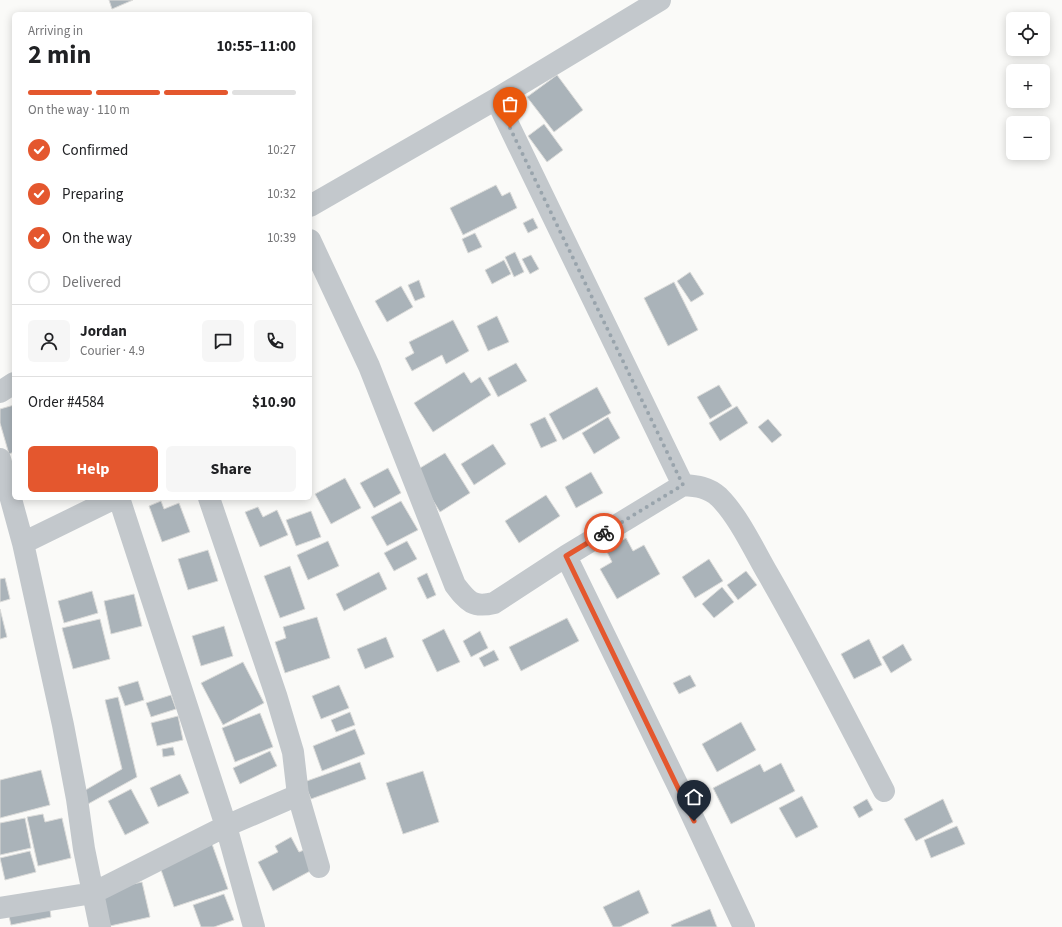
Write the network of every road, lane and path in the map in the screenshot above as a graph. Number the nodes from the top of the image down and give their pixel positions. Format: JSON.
{"nodes":[{"id":1,"x":648,"y":3,"type":"edge"},
{"id":2,"x":496,"y":99,"type":"junction"},
{"id":3,"x":312,"y":205,"type":"edge"},
{"id":4,"x":312,"y":244,"type":"edge"},
{"id":5,"x":12,"y":384,"type":"edge"},
{"id":6,"x":0,"y":392,"type":"edge"},
{"id":7,"x":0,"y":459,"type":"edge"},
{"id":8,"x":683,"y":485,"type":"junction"},
{"id":9,"x":111,"y":500,"type":"edge"},
{"id":10,"x":120,"y":500,"type":"edge"},
{"id":11,"x":211,"y":500,"type":"edge"},
{"id":12,"x":23,"y":543,"type":"junction"},
{"id":13,"x":566,"y":556,"type":"junction"},
{"id":14,"x":884,"y":790,"type":"dead end"},
{"id":15,"x":298,"y":795,"type":"junction"},
{"id":16,"x":226,"y":826,"type":"junction"},
{"id":17,"x":319,"y":867,"type":"dead end"},
{"id":18,"x":93,"y":893,"type":"junction"},
{"id":19,"x":0,"y":908,"type":"edge"},
{"id":20,"x":100,"y":927,"type":"edge"},
{"id":21,"x":254,"y":927,"type":"edge"},
{"id":22,"x":744,"y":927,"type":"edge"}],
"edges":[{"from":1,"to":2,"type":"street"},
{"from":2,"to":3,"type":"street"},
{"from":2,"to":8,"type":"street"},
{"from":4,"to":13,"type":"street"},
{"from":5,"to":6,"type":"street"},
{"from":7,"to":12,"type":"street"},
{"from":8,"to":13,"type":"street"},
{"from":8,"to":14,"type":"street"},
{"from":9,"to":12,"type":"street"},
{"from":10,"to":16,"type":"street"},
{"from":11,"to":15,"type":"street"},
{"from":12,"to":18,"type":"street"},
{"from":13,"to":22,"type":"street"},
{"from":15,"to":16,"type":"street"},
{"from":15,"to":17,"type":"street"},
{"from":16,"to":18,"type":"street"},
{"from":16,"to":21,"type":"street"},
{"from":18,"to":19,"type":"street"},
{"from":18,"to":20,"type":"street"}]}
